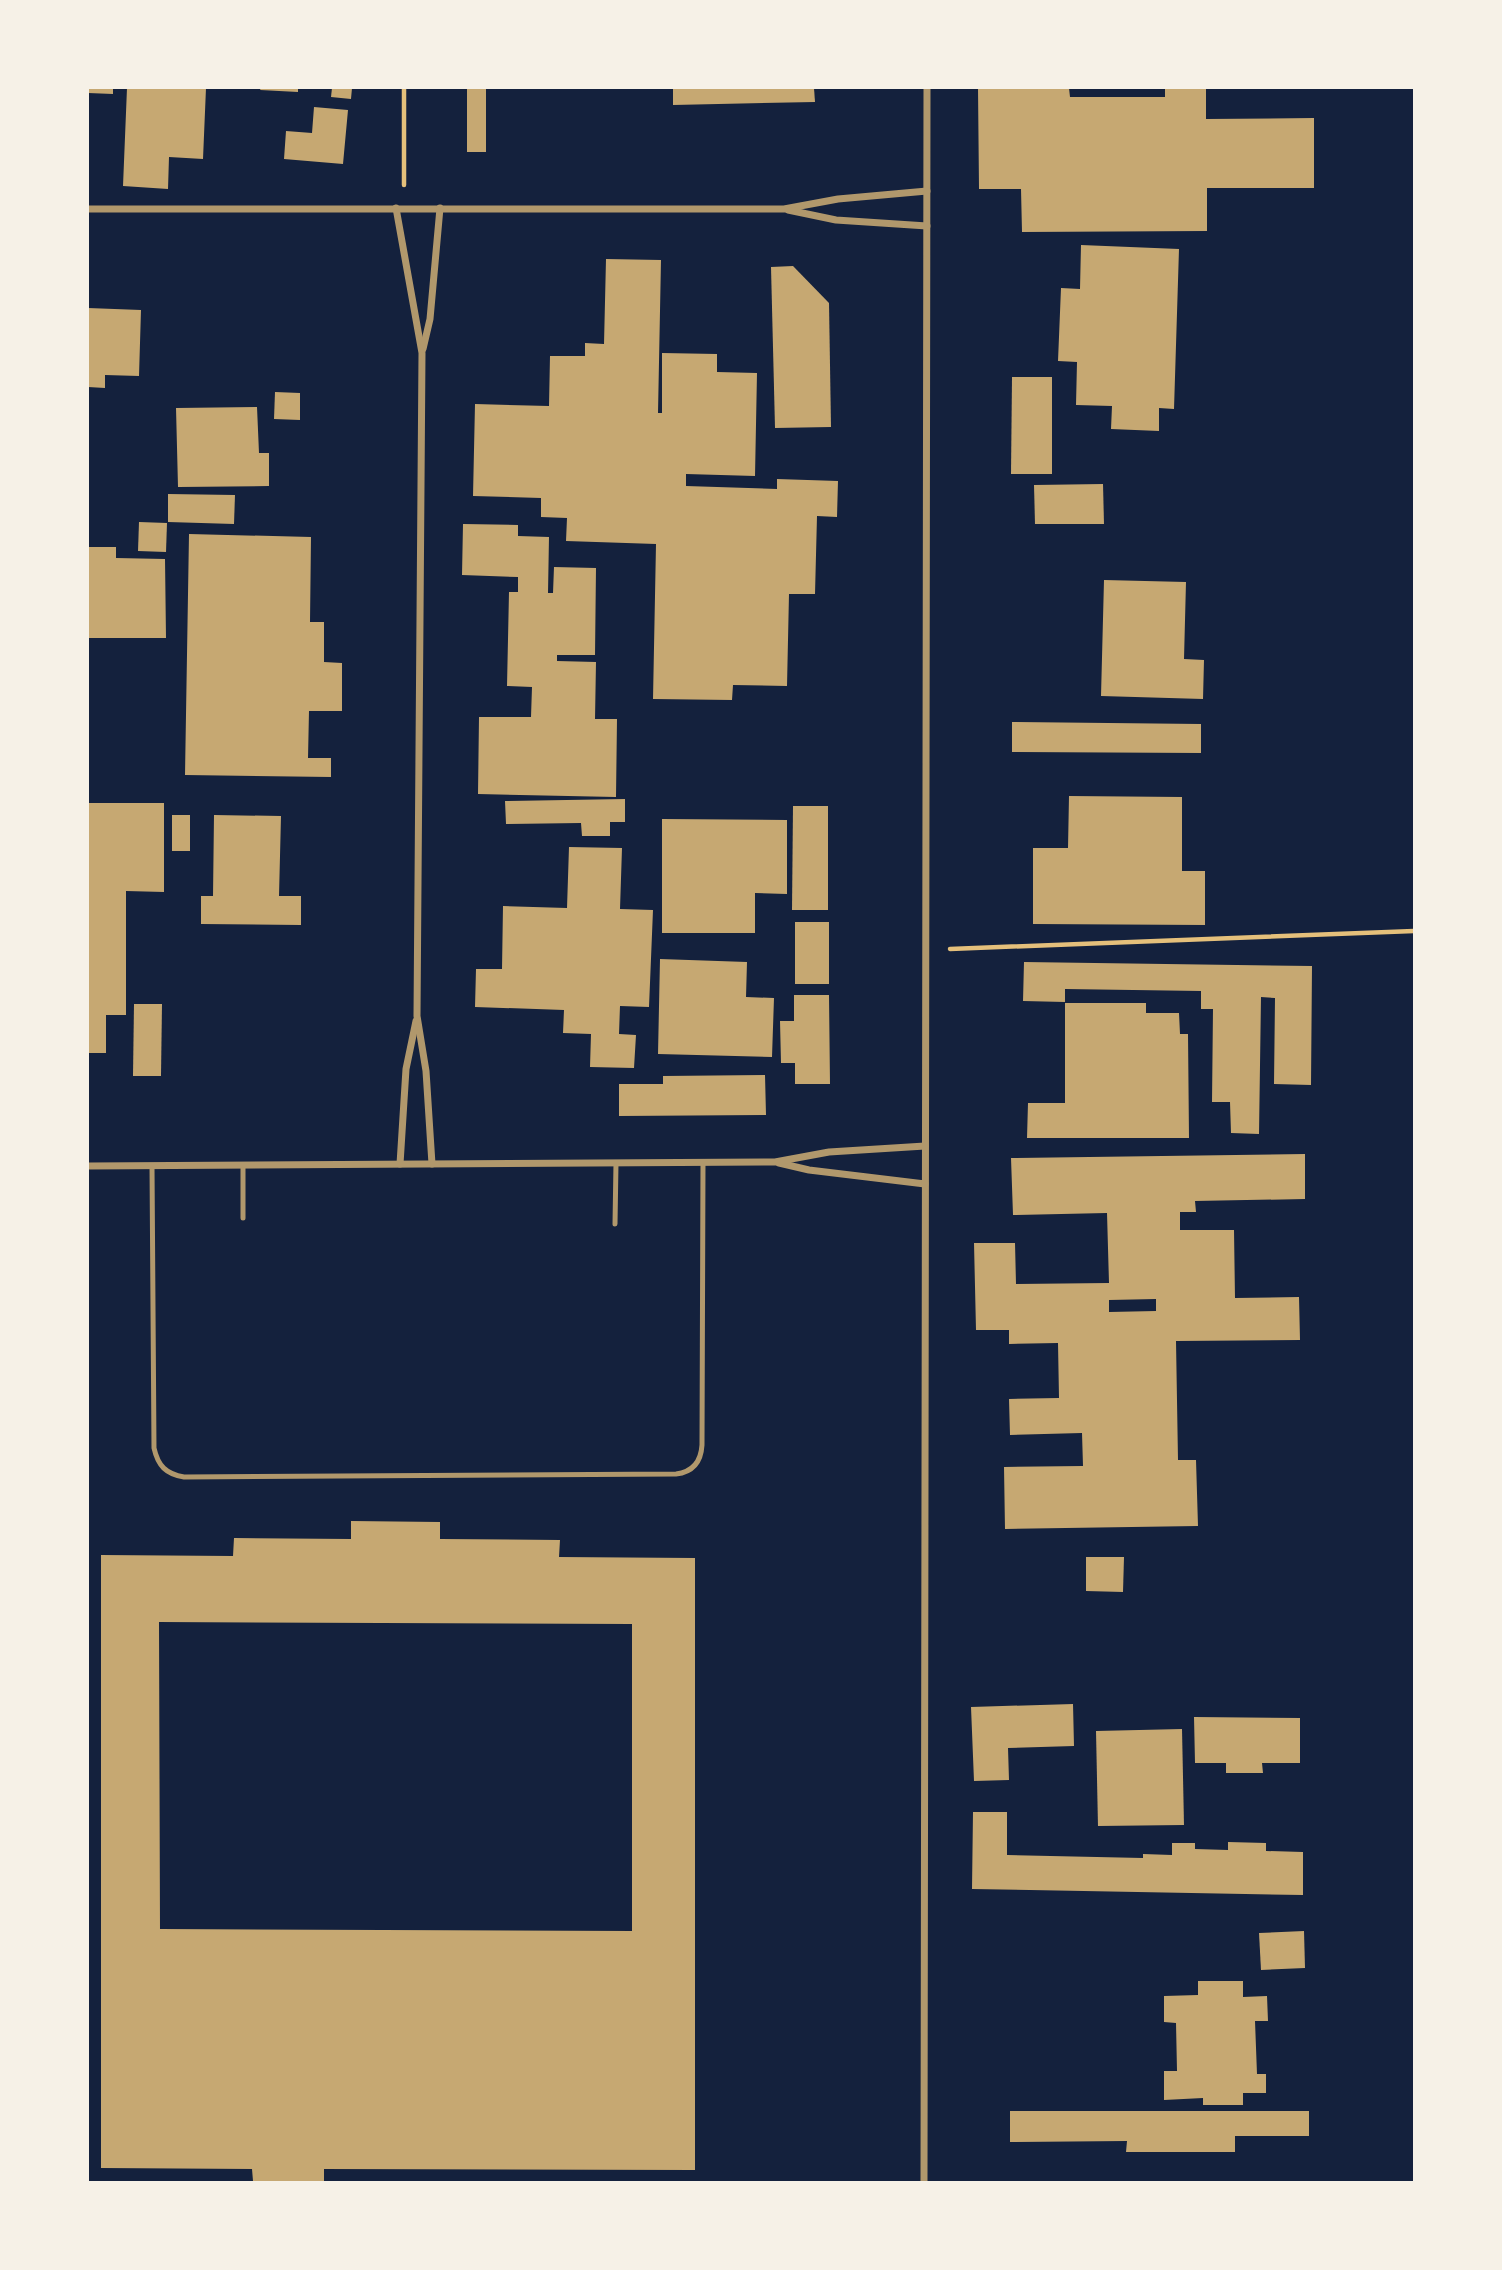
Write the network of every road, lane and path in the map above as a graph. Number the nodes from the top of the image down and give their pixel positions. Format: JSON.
{"nodes":[{"id":1,"x":404,"y":88,"type":"edge"},
{"id":2,"x":927,"y":88,"type":"edge"},
{"id":3,"x":927,"y":191,"type":"junction"},
{"id":4,"x":400,"y":208,"type":"junction"},
{"id":5,"x":440,"y":208,"type":"junction"},
{"id":6,"x":88,"y":209,"type":"edge"},
{"id":7,"x":784,"y":209,"type":"junction"},
{"id":8,"x":927,"y":226,"type":"junction"},
{"id":9,"x":422,"y":354,"type":"junction"},
{"id":10,"x":1415,"y":931,"type":"edge"},
{"id":11,"x":926,"y":950,"type":"junction"},
{"id":12,"x":417,"y":1016,"type":"junction"},
{"id":13,"x":926,"y":1146,"type":"junction"},
{"id":14,"x":703,"y":1162,"type":"junction"},
{"id":15,"x":775,"y":1162,"type":"junction"},
{"id":16,"x":616,"y":1163,"type":"junction"},
{"id":17,"x":400,"y":1164,"type":"junction"},
{"id":18,"x":432,"y":1164,"type":"junction"},
{"id":19,"x":243,"y":1165,"type":"junction"},
{"id":20,"x":88,"y":1166,"type":"edge"},
{"id":21,"x":152,"y":1166,"type":"junction"},
{"id":22,"x":925,"y":1184,"type":"junction"},
{"id":23,"x":243,"y":1218,"type":"dead end"},
{"id":24,"x":615,"y":1224,"type":"dead end"},
{"id":25,"x":923,"y":2182,"type":"edge"}],
"edges":[{"from":1,"to":4,"type":"path"},
{"from":2,"to":3,"type":"street"},
{"from":3,"to":7,"type":"street"},
{"from":3,"to":8,"type":"street"},
{"from":4,"to":5,"type":"street"},
{"from":4,"to":6,"type":"street"},
{"from":4,"to":9,"type":"street"},
{"from":5,"to":7,"type":"street"},
{"from":5,"to":9,"type":"street"},
{"from":7,"to":8,"type":"street"},
{"from":8,"to":11,"type":"street"},
{"from":9,"to":12,"type":"street"},
{"from":10,"to":11,"type":"path"},
{"from":11,"to":13,"type":"street"},
{"from":12,"to":17,"type":"street"},
{"from":12,"to":18,"type":"street"},
{"from":13,"to":15,"type":"street"},
{"from":13,"to":22,"type":"street"},
{"from":14,"to":15,"type":"street"},
{"from":14,"to":16,"type":"street"},
{"from":14,"to":21,"type":"lane"},
{"from":15,"to":22,"type":"street"},
{"from":16,"to":18,"type":"street"},
{"from":16,"to":24,"type":"lane"},
{"from":17,"to":18,"type":"street"},
{"from":17,"to":19,"type":"street"},
{"from":19,"to":21,"type":"street"},
{"from":19,"to":23,"type":"lane"},
{"from":20,"to":21,"type":"street"},
{"from":22,"to":25,"type":"street"}]}
